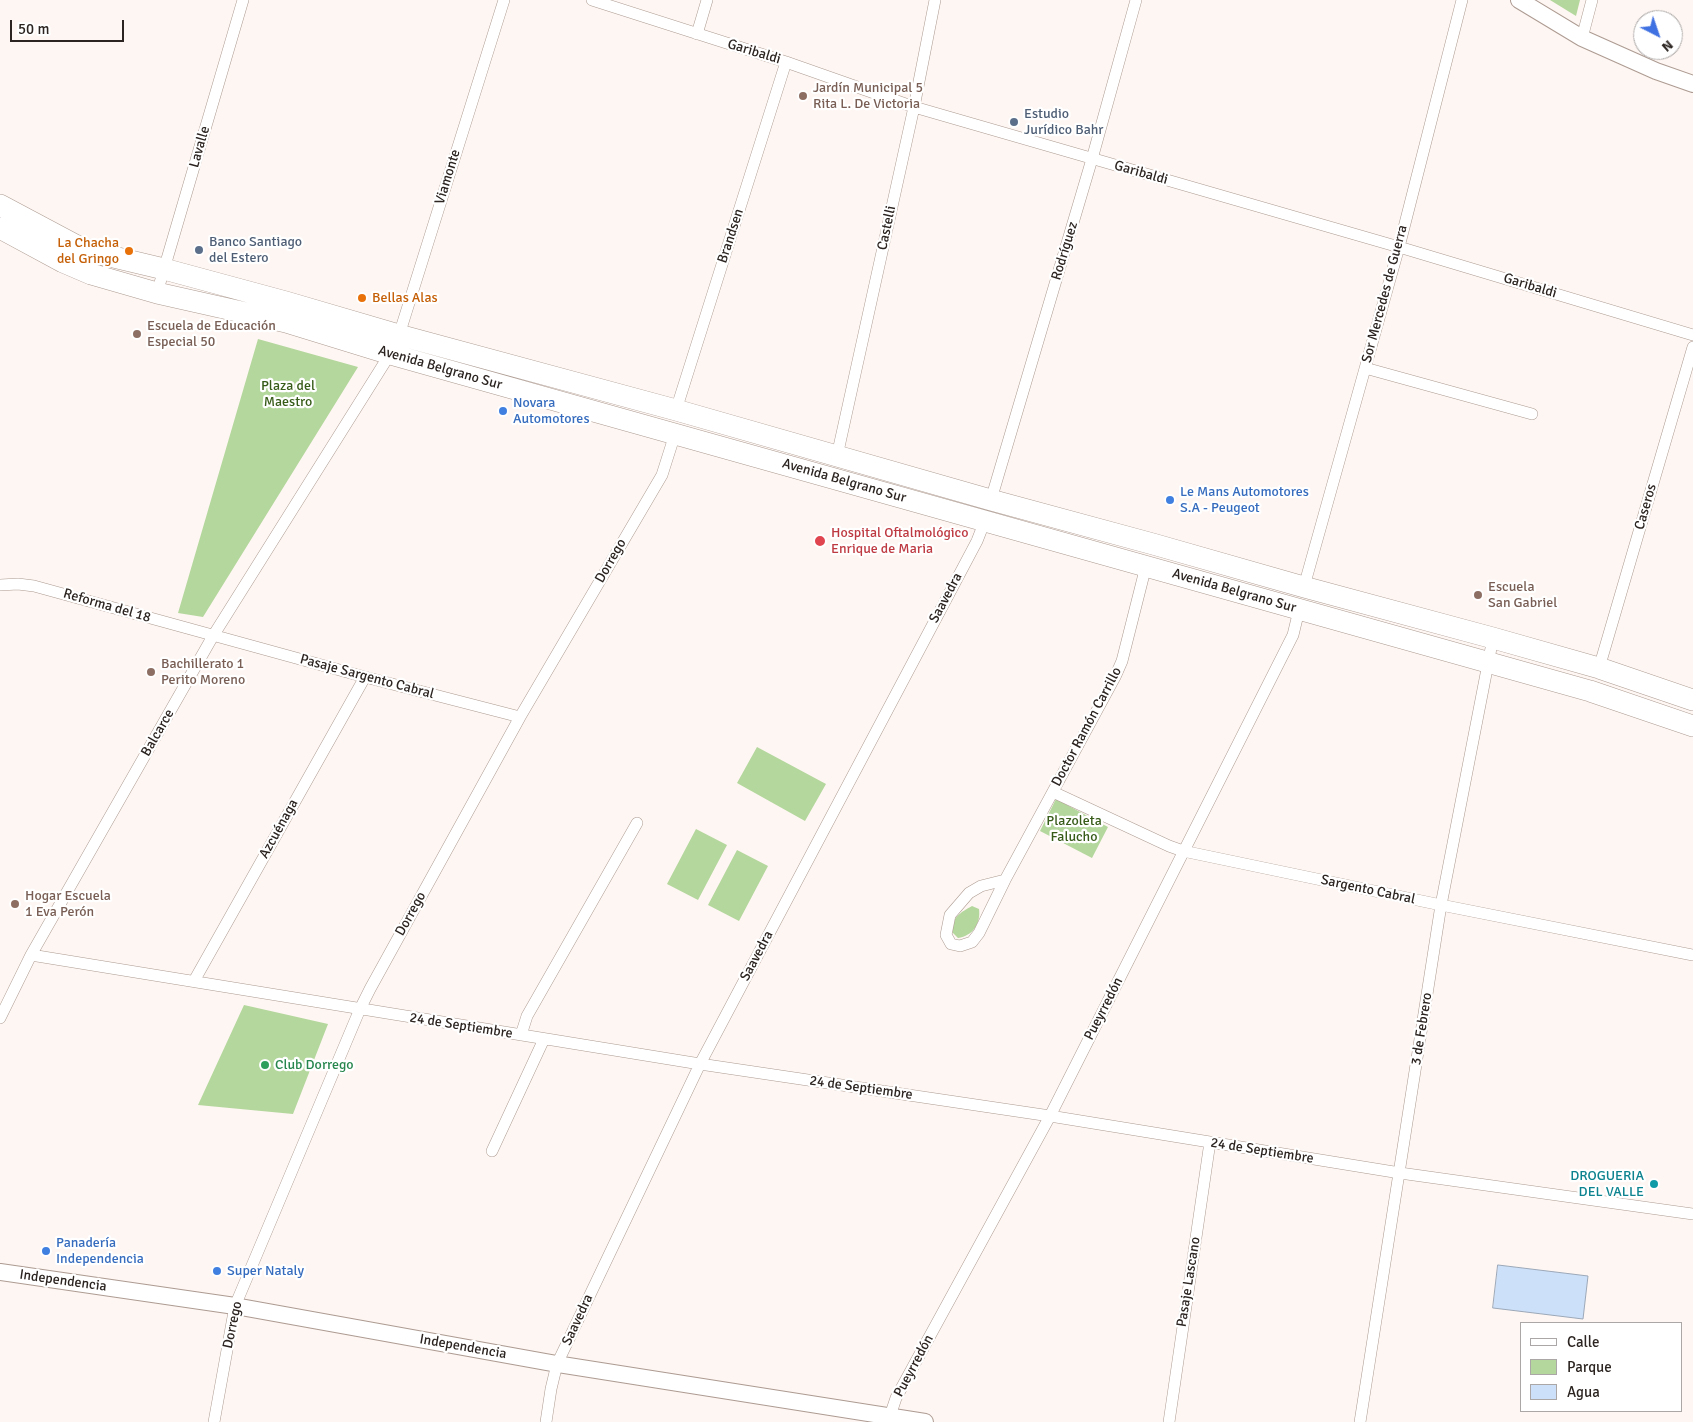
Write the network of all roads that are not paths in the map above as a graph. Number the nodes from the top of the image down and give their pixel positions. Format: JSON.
{"nodes":[{"id":1,"x":243,"y":0,"type":"edge"},
{"id":2,"x":504,"y":0,"type":"edge"},
{"id":3,"x":592,"y":0,"type":"edge"},
{"id":4,"x":707,"y":0,"type":"edge"},
{"id":5,"x":934,"y":0,"type":"edge"},
{"id":6,"x":1136,"y":0,"type":"edge"},
{"id":7,"x":1462,"y":0,"type":"edge"},
{"id":8,"x":1519,"y":0,"type":"edge"},
{"id":9,"x":1592,"y":0,"type":"edge"},
{"id":10,"x":698,"y":34,"type":"junction"},
{"id":11,"x":1582,"y":38,"type":"junction"},
{"id":12,"x":786,"y":62,"type":"junction"},
{"id":13,"x":1693,"y":84,"type":"edge"},
{"id":14,"x":914,"y":107,"type":"junction"},
{"id":15,"x":1092,"y":159,"type":"junction"},
{"id":16,"x":0,"y":205,"type":"edge"},
{"id":17,"x":0,"y":228,"type":"edge"},
{"id":18,"x":1399,"y":247,"type":"junction"},
{"id":19,"x":164,"y":269,"type":"junction"},
{"id":20,"x":157,"y":293,"type":"junction"},
{"id":21,"x":1693,"y":335,"type":"edge"},
{"id":22,"x":395,"y":344,"type":"junction"},
{"id":23,"x":1693,"y":347,"type":"edge"},
{"id":24,"x":1365,"y":368,"type":"junction"},
{"id":25,"x":676,"y":410,"type":"junction"},
{"id":26,"x":1532,"y":414,"type":"dead end"},
{"id":27,"x":676,"y":434,"type":"junction"},
{"id":28,"x":837,"y":456,"type":"junction"},
{"id":29,"x":991,"y":500,"type":"junction"},
{"id":30,"x":985,"y":521,"type":"junction"},
{"id":31,"x":1146,"y":566,"type":"junction"},
{"id":32,"x":0,"y":585,"type":"edge"},
{"id":33,"x":1304,"y":588,"type":"junction"},
{"id":34,"x":1299,"y":610,"type":"junction"},
{"id":35,"x":213,"y":636,"type":"junction"},
{"id":36,"x":1493,"y":638,"type":"junction"},
{"id":37,"x":1487,"y":662,"type":"junction"},
{"id":38,"x":1599,"y":668,"type":"junction"},
{"id":39,"x":365,"y":677,"type":"junction"},
{"id":40,"x":1693,"y":700,"type":"edge"},
{"id":41,"x":520,"y":717,"type":"junction"},
{"id":42,"x":1693,"y":726,"type":"edge"},
{"id":43,"x":1053,"y":792,"type":"junction"},
{"id":44,"x":637,"y":823,"type":"dead end"},
{"id":45,"x":1183,"y":851,"type":"junction"},
{"id":46,"x":1006,"y":880,"type":"junction"},
{"id":47,"x":1441,"y":905,"type":"junction"},
{"id":48,"x":31,"y":955,"type":"junction"},
{"id":49,"x":1693,"y":955,"type":"edge"},
{"id":50,"x":194,"y":981,"type":"junction"},
{"id":51,"x":360,"y":1009,"type":"junction"},
{"id":52,"x":0,"y":1018,"type":"edge"},
{"id":53,"x":521,"y":1036,"type":"junction"},
{"id":54,"x":544,"y":1039,"type":"junction"},
{"id":55,"x":700,"y":1064,"type":"junction"},
{"id":56,"x":1050,"y":1116,"type":"junction"},
{"id":57,"x":1210,"y":1142,"type":"junction"},
{"id":58,"x":492,"y":1151,"type":"dead end"},
{"id":59,"x":1400,"y":1173,"type":"junction"},
{"id":60,"x":1693,"y":1214,"type":"edge"},
{"id":61,"x":0,"y":1272,"type":"edge"},
{"id":62,"x":235,"y":1306,"type":"junction"},
{"id":63,"x":557,"y":1364,"type":"junction"},
{"id":64,"x":888,"y":1419,"type":"edge"},
{"id":65,"x":214,"y":1422,"type":"edge"},
{"id":66,"x":546,"y":1422,"type":"edge"},
{"id":67,"x":925,"y":1422,"type":"edge"},
{"id":68,"x":1169,"y":1422,"type":"edge"},
{"id":69,"x":1360,"y":1422,"type":"edge"}],
"edges":[{"from":1,"to":19,"type":"street","name":"Lavalle"},
{"from":2,"to":22,"type":"street","name":"Viamonte"},
{"from":3,"to":10,"type":"street","name":"Garibaldi"},
{"from":4,"to":10,"type":"street"},
{"from":5,"to":14,"type":"street","name":"Castelli"},
{"from":6,"to":15,"type":"street","name":"Rodríguez"},
{"from":7,"to":18,"type":"street","name":"Sor Mercedes de Guerra"},
{"from":8,"to":11,"type":"street"},
{"from":9,"to":11,"type":"street"},
{"from":10,"to":12,"type":"street","name":"Garibaldi"},
{"from":11,"to":13,"type":"street"},
{"from":12,"to":14,"type":"street","name":"Garibaldi"},
{"from":12,"to":25,"type":"street","name":"Brandsen"},
{"from":14,"to":15,"type":"street","name":"Garibaldi"},
{"from":14,"to":28,"type":"street","name":"Castelli"},
{"from":15,"to":18,"type":"street","name":"Garibaldi"},
{"from":15,"to":29,"type":"street","name":"Rodríguez"},
{"from":16,"to":19,"type":"highway","name":"Avenida Belgrano Sur"},
{"from":17,"to":20,"type":"highway","name":"Avenida Belgrano Sur"},
{"from":18,"to":21,"type":"street","name":"Garibaldi"},
{"from":18,"to":24,"type":"street","name":"Sor Mercedes de Guerra"},
{"from":19,"to":20,"type":"street","name":"Lavalle"},
{"from":19,"to":22,"type":"highway","name":"Avenida Belgrano Sur"},
{"from":20,"to":22,"type":"highway","name":"Avenida Belgrano Sur"},
{"from":22,"to":25,"type":"highway","name":"Avenida Belgrano Sur"},
{"from":22,"to":27,"type":"highway","name":"Avenida Belgrano Sur"},
{"from":22,"to":35,"type":"street","name":"Balcarce"},
{"from":23,"to":38,"type":"street","name":"Caseros"},
{"from":24,"to":26,"type":"street"},
{"from":24,"to":33,"type":"street","name":"Sor Mercedes de Guerra"},
{"from":25,"to":28,"type":"highway","name":"Avenida Belgrano Sur"},
{"from":27,"to":30,"type":"highway","name":"Avenida Belgrano Sur"},
{"from":27,"to":41,"type":"street","name":"Dorrego"},
{"from":28,"to":29,"type":"highway","name":"Avenida Belgrano Sur"},
{"from":29,"to":30,"type":"street","name":"Saavedra"},
{"from":29,"to":33,"type":"highway","name":"Avenida Belgrano Sur"},
{"from":30,"to":31,"type":"highway","name":"Avenida Belgrano Sur"},
{"from":30,"to":55,"type":"street","name":"Saavedra"},
{"from":31,"to":34,"type":"highway","name":"Avenida Belgrano Sur"},
{"from":31,"to":43,"type":"street","name":"Doctor Ramón Carrillo"},
{"from":32,"to":35,"type":"street","name":"Reforma del 18"},
{"from":33,"to":34,"type":"street","name":"Pueyrredón"},
{"from":33,"to":36,"type":"highway","name":"Avenida Belgrano Sur"},
{"from":34,"to":37,"type":"highway","name":"Avenida Belgrano Sur"},
{"from":34,"to":45,"type":"street","name":"Pueyrredón"},
{"from":35,"to":39,"type":"street","name":"Pasaje Sargento Cabral"},
{"from":35,"to":48,"type":"street","name":"Balcarce"},
{"from":36,"to":37,"type":"street","name":"3 de Febrero"},
{"from":36,"to":38,"type":"highway","name":"Avenida Belgrano Sur"},
{"from":37,"to":42,"type":"highway","name":"Avenida Belgrano Sur"},
{"from":37,"to":47,"type":"street","name":"3 de Febrero"},
{"from":38,"to":40,"type":"highway","name":"Avenida Belgrano Sur"},
{"from":39,"to":41,"type":"street","name":"Pasaje Sargento Cabral"},
{"from":39,"to":50,"type":"street","name":"Azcuénaga"},
{"from":41,"to":51,"type":"street","name":"Dorrego"},
{"from":43,"to":45,"type":"street","name":"Sargento Cabral"},
{"from":43,"to":46,"type":"street","name":"Doctor Ramón Carrillo"},
{"from":44,"to":53,"type":"street"},
{"from":45,"to":47,"type":"street","name":"Sargento Cabral"},
{"from":45,"to":56,"type":"street","name":"Pueyrredón"},
{"from":46,"to":46,"type":"street","name":"Doctor Ramón Carrillo"},
{"from":47,"to":49,"type":"street","name":"Sargento Cabral"},
{"from":47,"to":59,"type":"street","name":"3 de Febrero"},
{"from":48,"to":50,"type":"street","name":"24 de Septiembre"},
{"from":48,"to":52,"type":"street","name":"Balcarce"},
{"from":50,"to":51,"type":"street","name":"24 de Septiembre"},
{"from":51,"to":53,"type":"street","name":"24 de Septiembre"},
{"from":51,"to":62,"type":"street","name":"Dorrego"},
{"from":53,"to":54,"type":"street","name":"24 de Septiembre"},
{"from":54,"to":55,"type":"street","name":"24 de Septiembre"},
{"from":54,"to":58,"type":"street"},
{"from":55,"to":56,"type":"street","name":"24 de Septiembre"},
{"from":55,"to":63,"type":"street","name":"Saavedra"},
{"from":56,"to":57,"type":"street","name":"24 de Septiembre"},
{"from":56,"to":64,"type":"street","name":"Pueyrredón"},
{"from":57,"to":59,"type":"street","name":"24 de Septiembre"},
{"from":57,"to":68,"type":"street","name":"Pasaje Lascano"},
{"from":59,"to":60,"type":"street","name":"24 de Septiembre"},
{"from":59,"to":69,"type":"street","name":"3 de Febrero"},
{"from":61,"to":62,"type":"street","name":"Independencia"},
{"from":62,"to":63,"type":"street","name":"Independencia"},
{"from":62,"to":65,"type":"street","name":"Dorrego"},
{"from":63,"to":64,"type":"street","name":"Independencia"},
{"from":63,"to":66,"type":"street","name":"Saavedra"},
{"from":64,"to":67,"type":"street","name":"Independencia"}]}
